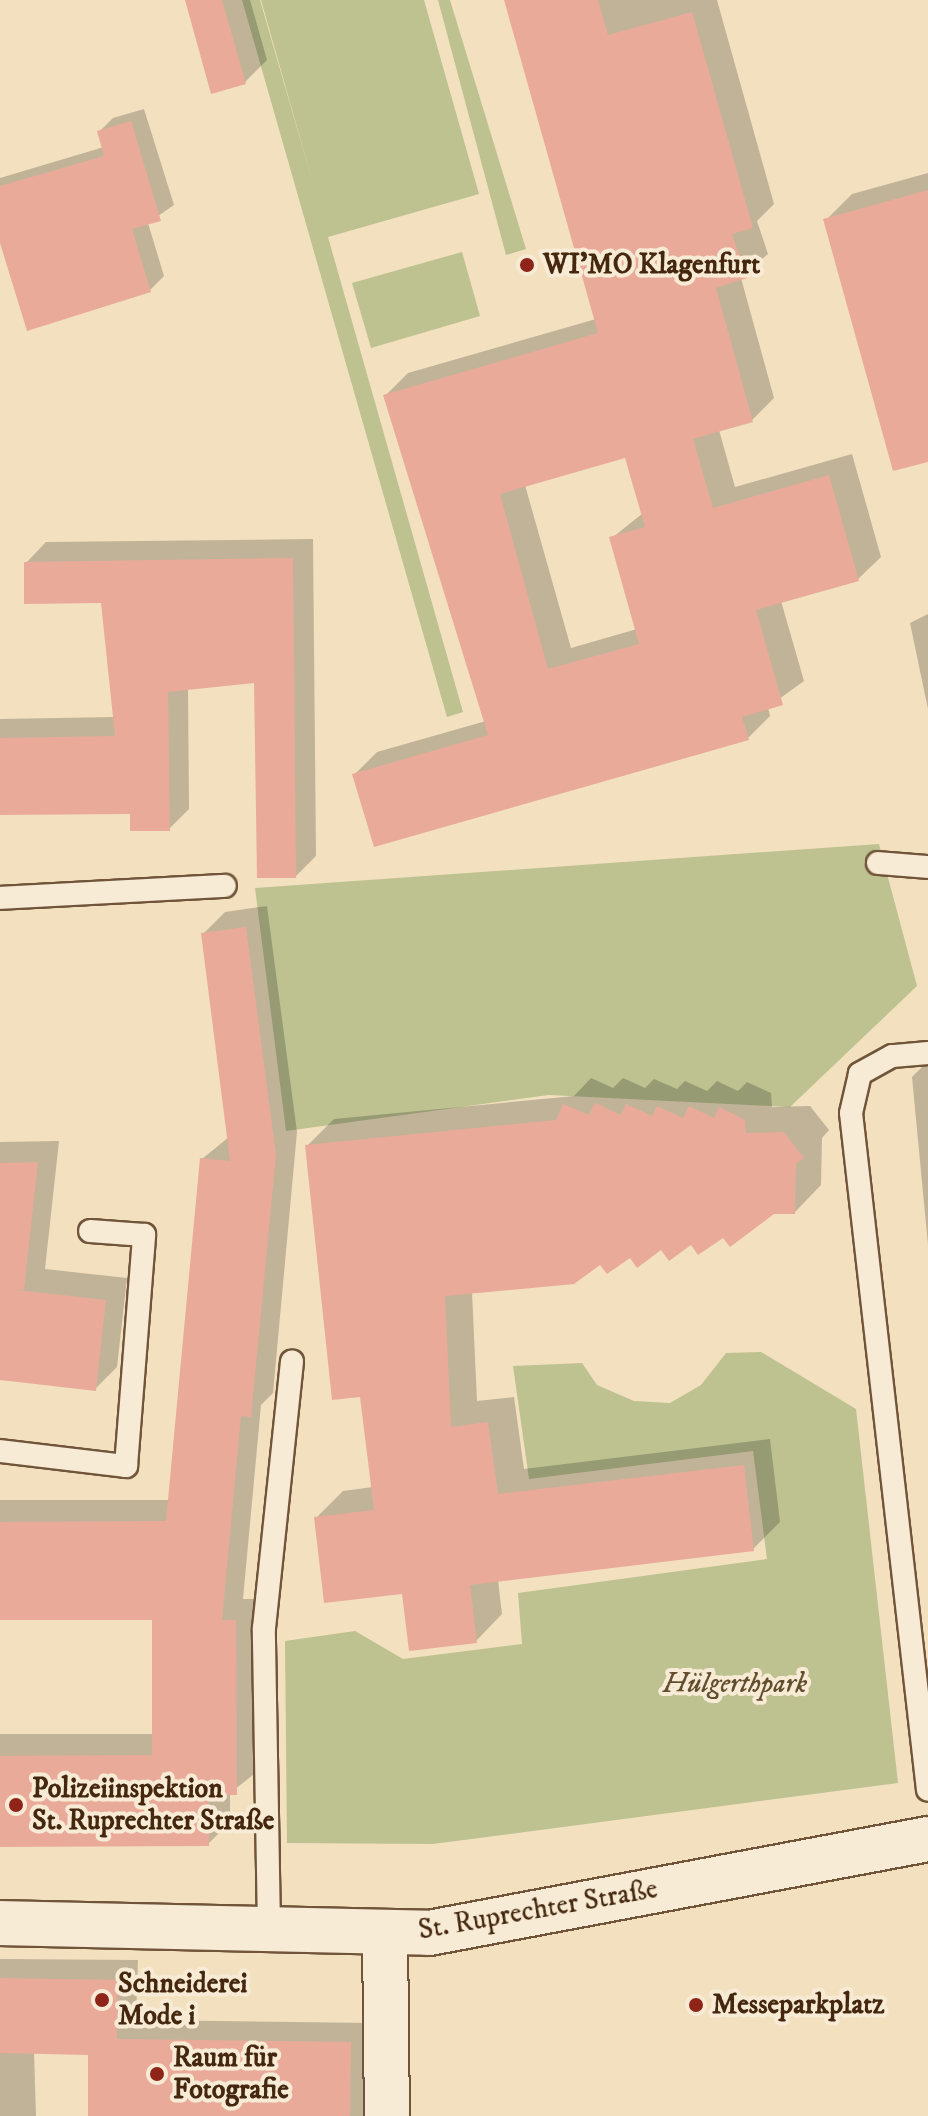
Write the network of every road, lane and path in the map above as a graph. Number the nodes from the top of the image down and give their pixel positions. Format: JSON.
{"nodes":[{"id":1,"x":878,"y":863,"type":"dead end"},
{"id":2,"x":928,"y":867,"type":"edge"},
{"id":3,"x":225,"y":886,"type":"dead end"},
{"id":4,"x":0,"y":898,"type":"edge"},
{"id":5,"x":928,"y":1053,"type":"edge"},
{"id":6,"x":90,"y":1231,"type":"dead end"},
{"id":7,"x":292,"y":1361,"type":"dead end"},
{"id":8,"x":0,"y":1451,"type":"edge"},
{"id":9,"x":928,"y":1790,"type":"edge"},
{"id":10,"x":928,"y":1839,"type":"edge"},
{"id":11,"x":0,"y":1923,"type":"edge"},
{"id":12,"x":269,"y":1928,"type":"junction"},
{"id":13,"x":385,"y":1932,"type":"junction"},
{"id":14,"x":387,"y":2116,"type":"edge"}],
"edges":[{"from":1,"to":2,"type":"lane"},
{"from":3,"to":4,"type":"lane"},
{"from":5,"to":9,"type":"lane"},
{"from":6,"to":8,"type":"lane"},
{"from":7,"to":12,"type":"lane"},
{"from":10,"to":13,"type":"street","name":"St. Ruprechter Straße"},
{"from":11,"to":12,"type":"street","name":"St. Ruprechter Straße"},
{"from":12,"to":13,"type":"street","name":"St. Ruprechter Straße"},
{"from":13,"to":14,"type":"street"}]}
